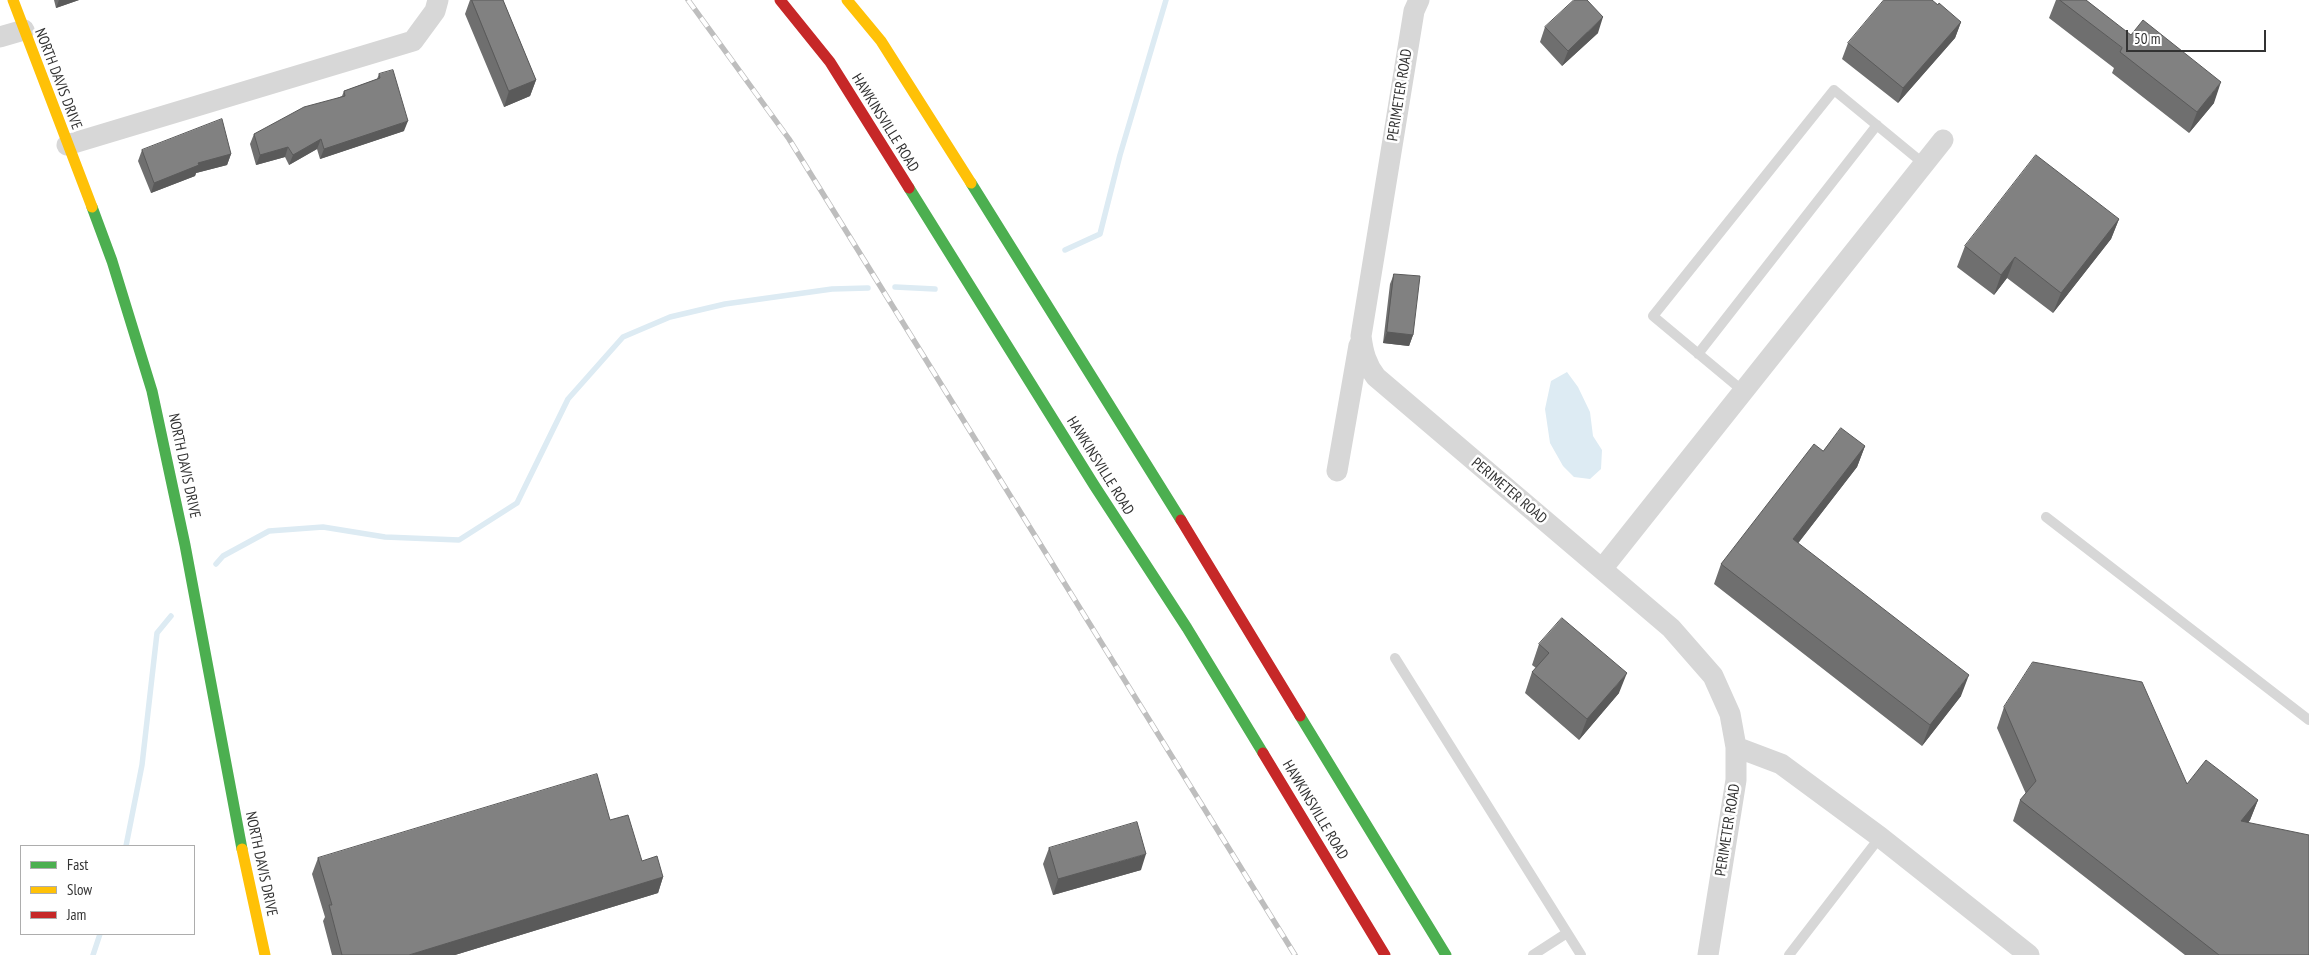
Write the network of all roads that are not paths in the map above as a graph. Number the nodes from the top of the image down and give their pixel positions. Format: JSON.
{"nodes":[{"id":1,"x":12,"y":0,"type":"edge"},
{"id":2,"x":438,"y":0,"type":"edge"},
{"id":3,"x":780,"y":0,"type":"edge"},
{"id":4,"x":847,"y":0,"type":"edge"},
{"id":5,"x":1418,"y":0,"type":"edge"},
{"id":6,"x":24,"y":30,"type":"junction"},
{"id":7,"x":0,"y":36,"type":"edge"},
{"id":8,"x":1877,"y":125,"type":"junction"},
{"id":9,"x":1942,"y":140,"type":"dead end"},
{"id":10,"x":67,"y":145,"type":"junction"},
{"id":11,"x":1924,"y":164,"type":"junction"},
{"id":12,"x":1361,"y":336,"type":"junction"},
{"id":13,"x":1698,"y":354,"type":"junction"},
{"id":14,"x":1743,"y":391,"type":"junction"},
{"id":15,"x":1337,"y":471,"type":"dead end"},
{"id":16,"x":2046,"y":517,"type":"dead end"},
{"id":17,"x":1602,"y":569,"type":"junction"},
{"id":18,"x":1395,"y":658,"type":"dead end"},
{"id":19,"x":2309,"y":720,"type":"edge"},
{"id":20,"x":1736,"y":747,"type":"junction"},
{"id":21,"x":1880,"y":837,"type":"junction"},
{"id":22,"x":1567,"y":933,"type":"junction"},
{"id":23,"x":265,"y":955,"type":"edge"},
{"id":24,"x":1385,"y":955,"type":"edge"},
{"id":25,"x":1446,"y":955,"type":"edge"},
{"id":26,"x":1533,"y":955,"type":"edge"},
{"id":27,"x":1581,"y":955,"type":"edge"},
{"id":28,"x":1708,"y":955,"type":"edge"},
{"id":29,"x":1789,"y":955,"type":"edge"},
{"id":30,"x":2029,"y":955,"type":"edge"}],
"edges":[{"from":1,"to":6,"type":"main road","name":"NORTH DAVIS DRIVE"},
{"from":2,"to":10,"type":"street"},
{"from":3,"to":24,"type":"main road","name":"HAWKINSVILLE ROAD"},
{"from":4,"to":25,"type":"main road"},
{"from":5,"to":12,"type":"street","name":"PERIMETER ROAD"},
{"from":6,"to":7,"type":"street"},
{"from":6,"to":10,"type":"main road","name":"NORTH DAVIS DRIVE"},
{"from":8,"to":11,"type":"lane"},
{"from":8,"to":13,"type":"lane"},
{"from":8,"to":13,"type":"lane"},
{"from":9,"to":11,"type":"street"},
{"from":10,"to":23,"type":"main road","name":"NORTH DAVIS DRIVE"},
{"from":11,"to":14,"type":"street"},
{"from":12,"to":15,"type":"street"},
{"from":12,"to":17,"type":"street","name":"PERIMETER ROAD"},
{"from":13,"to":14,"type":"lane"},
{"from":14,"to":17,"type":"street"},
{"from":16,"to":19,"type":"lane"},
{"from":17,"to":20,"type":"street","name":"PERIMETER ROAD"},
{"from":18,"to":22,"type":"lane"},
{"from":20,"to":21,"type":"street"},
{"from":20,"to":28,"type":"street","name":"PERIMETER ROAD"},
{"from":21,"to":29,"type":"lane"},
{"from":21,"to":30,"type":"street"},
{"from":22,"to":26,"type":"lane"},
{"from":22,"to":27,"type":"lane"}]}
